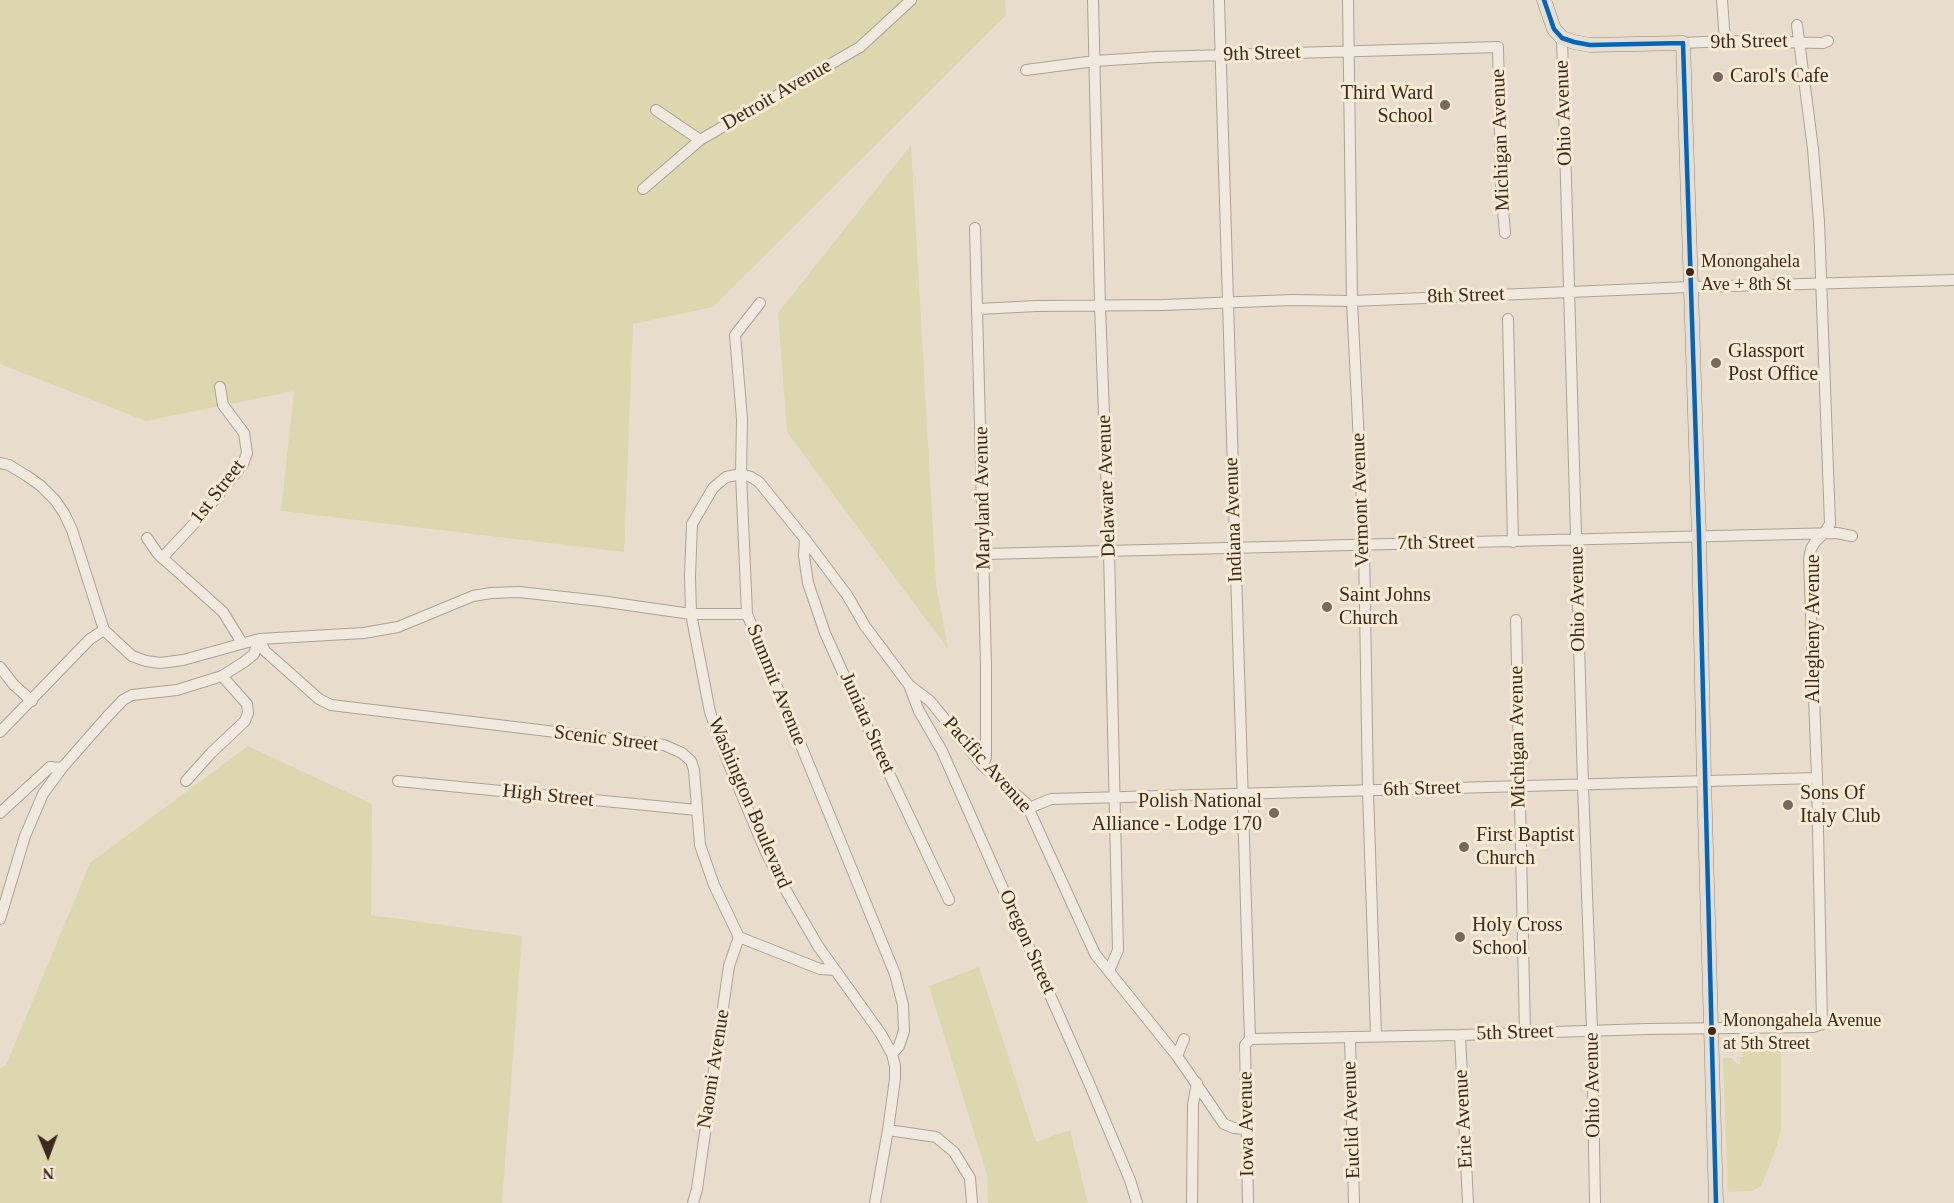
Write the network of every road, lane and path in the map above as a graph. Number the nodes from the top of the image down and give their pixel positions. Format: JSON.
{"nodes":[{"id":1,"x":911,"y":0,"type":"edge"},
{"id":2,"x":1093,"y":0,"type":"edge"},
{"id":3,"x":1219,"y":0,"type":"edge"},
{"id":4,"x":1348,"y":0,"type":"edge"},
{"id":5,"x":1544,"y":0,"type":"edge"},
{"id":6,"x":1722,"y":0,"type":"edge"},
{"id":7,"x":1797,"y":25,"type":"dead end"},
{"id":8,"x":1562,"y":38,"type":"junction"},
{"id":9,"x":1725,"y":41,"type":"junction"},
{"id":10,"x":1800,"y":41,"type":"junction"},
{"id":11,"x":1828,"y":41,"type":"dead end"},
{"id":12,"x":1683,"y":43,"type":"junction"},
{"id":13,"x":1498,"y":47,"type":"joint"},
{"id":14,"x":1350,"y":51,"type":"junction"},
{"id":15,"x":1221,"y":56,"type":"junction"},
{"id":16,"x":1095,"y":61,"type":"junction"},
{"id":17,"x":1026,"y":69,"type":"dead end"},
{"id":18,"x":656,"y":110,"type":"dead end"},
{"id":19,"x":700,"y":140,"type":"junction"},
{"id":20,"x":642,"y":189,"type":"dead end"},
{"id":21,"x":975,"y":228,"type":"dead end"},
{"id":22,"x":1504,"y":233,"type":"dead end"},
{"id":23,"x":1954,"y":280,"type":"edge"},
{"id":24,"x":1820,"y":285,"type":"junction"},
{"id":25,"x":1690,"y":287,"type":"junction"},
{"id":26,"x":1570,"y":293,"type":"junction"},
{"id":27,"x":1352,"y":301,"type":"junction"},
{"id":28,"x":1228,"y":302,"type":"junction"},
{"id":29,"x":760,"y":303,"type":"dead end"},
{"id":30,"x":1100,"y":306,"type":"junction"},
{"id":31,"x":978,"y":309,"type":"junction"},
{"id":32,"x":1508,"y":319,"type":"dead end"},
{"id":33,"x":220,"y":387,"type":"dead end"},
{"id":34,"x":0,"y":463,"type":"edge"},
{"id":35,"x":741,"y":474,"type":"junction"},
{"id":36,"x":1824,"y":533,"type":"junction"},
{"id":37,"x":1699,"y":536,"type":"junction"},
{"id":38,"x":1852,"y":536,"type":"dead end"},
{"id":39,"x":147,"y":537,"type":"dead end"},
{"id":40,"x":805,"y":539,"type":"junction"},
{"id":41,"x":1577,"y":539,"type":"junction"},
{"id":42,"x":1514,"y":542,"type":"junction"},
{"id":43,"x":1364,"y":545,"type":"junction"},
{"id":44,"x":1235,"y":548,"type":"junction"},
{"id":45,"x":1109,"y":551,"type":"junction"},
{"id":46,"x":984,"y":554,"type":"junction"},
{"id":47,"x":162,"y":558,"type":"junction"},
{"id":48,"x":691,"y":614,"type":"junction"},
{"id":49,"x":747,"y":614,"type":"junction"},
{"id":50,"x":1516,"y":620,"type":"dead end"},
{"id":51,"x":104,"y":630,"type":"junction"},
{"id":52,"x":259,"y":639,"type":"junction"},
{"id":53,"x":242,"y":643,"type":"junction"},
{"id":54,"x":0,"y":667,"type":"edge"},
{"id":55,"x":222,"y":676,"type":"junction"},
{"id":56,"x":909,"y":685,"type":"junction"},
{"id":57,"x":32,"y":701,"type":"junction"},
{"id":58,"x":0,"y":732,"type":"edge"},
{"id":59,"x":982,"y":766,"type":"junction"},
{"id":60,"x":62,"y":768,"type":"junction"},
{"id":61,"x":1817,"y":778,"type":"junction"},
{"id":62,"x":1704,"y":780,"type":"junction"},
{"id":63,"x":186,"y":781,"type":"dead end"},
{"id":64,"x":398,"y":781,"type":"dead end"},
{"id":65,"x":1583,"y":785,"type":"junction"},
{"id":66,"x":1519,"y":786,"type":"junction"},
{"id":67,"x":1368,"y":792,"type":"junction"},
{"id":68,"x":1243,"y":793,"type":"junction"},
{"id":69,"x":1115,"y":797,"type":"junction"},
{"id":70,"x":1029,"y":808,"type":"junction"},
{"id":71,"x":697,"y":810,"type":"junction"},
{"id":72,"x":0,"y":813,"type":"edge"},
{"id":73,"x":950,"y":900,"type":"dead end"},
{"id":74,"x":0,"y":919,"type":"edge"},
{"id":75,"x":740,"y":937,"type":"junction"},
{"id":76,"x":835,"y":969,"type":"junction"},
{"id":77,"x":1109,"y":971,"type":"junction"},
{"id":78,"x":1822,"y":1024,"type":"joint"},
{"id":79,"x":1711,"y":1029,"type":"junction"},
{"id":80,"x":1592,"y":1030,"type":"junction"},
{"id":81,"x":1525,"y":1033,"type":"junction"},
{"id":82,"x":1460,"y":1035,"type":"junction"},
{"id":83,"x":1376,"y":1036,"type":"junction"},
{"id":84,"x":1350,"y":1037,"type":"junction"},
{"id":85,"x":1184,"y":1039,"type":"dead end"},
{"id":86,"x":1248,"y":1042,"type":"junction"},
{"id":87,"x":892,"y":1054,"type":"junction"},
{"id":88,"x":1177,"y":1056,"type":"junction"},
{"id":89,"x":1197,"y":1083,"type":"junction"},
{"id":90,"x":1247,"y":1129,"type":"junction"},
{"id":91,"x":888,"y":1130,"type":"junction"},
{"id":92,"x":693,"y":1203,"type":"edge"},
{"id":93,"x":875,"y":1203,"type":"edge"},
{"id":94,"x":972,"y":1203,"type":"edge"},
{"id":95,"x":1137,"y":1203,"type":"edge"},
{"id":96,"x":1192,"y":1203,"type":"edge"},
{"id":97,"x":1248,"y":1203,"type":"edge"},
{"id":98,"x":1354,"y":1203,"type":"edge"},
{"id":99,"x":1468,"y":1203,"type":"edge"},
{"id":100,"x":1595,"y":1203,"type":"edge"},
{"id":101,"x":1716,"y":1203,"type":"edge"}],
"edges":[{"from":1,"to":19,"type":"street","name":"Detroit Avenue"},
{"from":2,"to":16,"type":"street","name":"Delaware Avenue"},
{"from":3,"to":15,"type":"street","name":"Indiana Avenue"},
{"from":4,"to":14,"type":"street","name":"Vermont Avenue"},
{"from":5,"to":8,"type":"main road","name":"Ohio Avenue"},
{"from":6,"to":9,"type":"street"},
{"from":7,"to":10,"type":"street","name":"Allegheny Avenue"},
{"from":8,"to":12,"type":"main road","name":"9th Street"},
{"from":8,"to":26,"type":"street","name":"Ohio Avenue"},
{"from":9,"to":10,"type":"street","name":"9th Street"},
{"from":9,"to":12,"type":"street","name":"9th Street"},
{"from":10,"to":11,"type":"street","name":"9th Street"},
{"from":10,"to":24,"type":"street","name":"Allegheny Avenue"},
{"from":12,"to":25,"type":"main road"},
{"from":13,"to":14,"type":"street","name":"9th Street"},
{"from":13,"to":22,"type":"street","name":"Michigan Avenue"},
{"from":14,"to":15,"type":"street","name":"9th Street"},
{"from":14,"to":27,"type":"street","name":"Vermont Avenue"},
{"from":15,"to":16,"type":"street","name":"9th Street"},
{"from":15,"to":28,"type":"street","name":"Indiana Avenue"},
{"from":16,"to":17,"type":"street","name":"9th Street"},
{"from":16,"to":30,"type":"street","name":"Delaware Avenue"},
{"from":18,"to":19,"type":"street"},
{"from":19,"to":20,"type":"street","name":"Detroit Avenue"},
{"from":21,"to":31,"type":"street","name":"Maryland Avenue"},
{"from":23,"to":24,"type":"street","name":"8th Street"},
{"from":24,"to":25,"type":"street","name":"8th Street"},
{"from":24,"to":36,"type":"street","name":"Allegheny Avenue"},
{"from":25,"to":26,"type":"street","name":"8th Street"},
{"from":25,"to":37,"type":"main road"},
{"from":26,"to":27,"type":"street","name":"8th Street"},
{"from":26,"to":41,"type":"street","name":"Ohio Avenue"},
{"from":27,"to":28,"type":"street","name":"8th Street"},
{"from":27,"to":43,"type":"street","name":"Vermont Avenue"},
{"from":28,"to":30,"type":"street","name":"8th Street"},
{"from":28,"to":44,"type":"street","name":"Indiana Avenue"},
{"from":29,"to":35,"type":"street","name":"Summit Avenue"},
{"from":30,"to":31,"type":"street","name":"8th Street"},
{"from":30,"to":45,"type":"street","name":"Delaware Avenue"},
{"from":31,"to":46,"type":"street","name":"Maryland Avenue"},
{"from":32,"to":42,"type":"street"},
{"from":33,"to":47,"type":"street","name":"1st Street"},
{"from":34,"to":51,"type":"street"},
{"from":35,"to":40,"type":"street","name":"Pacific Avenue"},
{"from":35,"to":48,"type":"street"},
{"from":35,"to":49,"type":"street","name":"Summit Avenue"},
{"from":36,"to":37,"type":"street","name":"7th Street"},
{"from":36,"to":38,"type":"street","name":"7th Street"},
{"from":36,"to":61,"type":"street","name":"Allegheny Avenue"},
{"from":37,"to":41,"type":"street","name":"7th Street"},
{"from":37,"to":62,"type":"main road"},
{"from":39,"to":47,"type":"street"},
{"from":40,"to":56,"type":"street","name":"Pacific Avenue"},
{"from":40,"to":73,"type":"street","name":"Juniata Street"},
{"from":41,"to":42,"type":"street","name":"7th Street"},
{"from":41,"to":65,"type":"street","name":"Ohio Avenue"},
{"from":42,"to":43,"type":"street","name":"7th Street"},
{"from":43,"to":44,"type":"street","name":"7th Street"},
{"from":43,"to":67,"type":"street","name":"Vermont Avenue"},
{"from":44,"to":45,"type":"street","name":"7th Street"},
{"from":44,"to":68,"type":"street","name":"Indiana Avenue"},
{"from":45,"to":46,"type":"street","name":"7th Street"},
{"from":45,"to":69,"type":"street","name":"Delaware Avenue"},
{"from":46,"to":59,"type":"street","name":"Maryland Avenue"},
{"from":47,"to":53,"type":"street"},
{"from":48,"to":49,"type":"street"},
{"from":48,"to":52,"type":"street"},
{"from":48,"to":76,"type":"street","name":"Washington Boulevard"},
{"from":49,"to":87,"type":"street","name":"Summit Avenue"},
{"from":50,"to":66,"type":"street","name":"Michigan Avenue"},
{"from":51,"to":53,"type":"street"},
{"from":51,"to":57,"type":"street"},
{"from":52,"to":53,"type":"street"},
{"from":52,"to":55,"type":"street"},
{"from":52,"to":71,"type":"street","name":"Scenic Street"},
{"from":54,"to":57,"type":"street"},
{"from":55,"to":60,"type":"street"},
{"from":55,"to":63,"type":"street"},
{"from":56,"to":59,"type":"street","name":"Pacific Avenue"},
{"from":56,"to":95,"type":"street","name":"Oregon Street"},
{"from":57,"to":58,"type":"street"},
{"from":59,"to":70,"type":"street","name":"Pacific Avenue"},
{"from":60,"to":72,"type":"street"},
{"from":60,"to":74,"type":"street"},
{"from":61,"to":62,"type":"street","name":"6th Street"},
{"from":61,"to":78,"type":"street","name":"Allegheny Avenue"},
{"from":62,"to":65,"type":"street","name":"6th Street"},
{"from":62,"to":79,"type":"main road"},
{"from":64,"to":71,"type":"street","name":"High Street"},
{"from":65,"to":66,"type":"street","name":"6th Street"},
{"from":65,"to":80,"type":"street","name":"Ohio Avenue"},
{"from":66,"to":67,"type":"street","name":"6th Street"},
{"from":66,"to":81,"type":"street","name":"Michigan Avenue"},
{"from":67,"to":68,"type":"street","name":"6th Street"},
{"from":67,"to":83,"type":"street","name":"Vermont Avenue"},
{"from":68,"to":69,"type":"street","name":"6th Street"},
{"from":68,"to":86,"type":"street","name":"Indiana Avenue"},
{"from":69,"to":70,"type":"street","name":"6th Street"},
{"from":69,"to":77,"type":"street","name":"Delaware Avenue"},
{"from":70,"to":77,"type":"street","name":"Pacific Avenue"},
{"from":71,"to":75,"type":"street","name":"Scenic Street"},
{"from":75,"to":76,"type":"street"},
{"from":75,"to":92,"type":"street","name":"Naomi Avenue"},
{"from":76,"to":87,"type":"street","name":"Washington Boulevard"},
{"from":77,"to":88,"type":"street","name":"Pacific Avenue"},
{"from":78,"to":79,"type":"street","name":"5th Street"},
{"from":79,"to":80,"type":"street","name":"5th Street"},
{"from":79,"to":101,"type":"main road"},
{"from":80,"to":81,"type":"street","name":"5th Street"},
{"from":80,"to":100,"type":"street","name":"Ohio Avenue"},
{"from":81,"to":82,"type":"street","name":"5th Street"},
{"from":82,"to":83,"type":"street","name":"5th Street"},
{"from":82,"to":99,"type":"street","name":"Erie Avenue"},
{"from":83,"to":84,"type":"street","name":"5th Street"},
{"from":84,"to":86,"type":"street","name":"5th Street"},
{"from":84,"to":98,"type":"street","name":"Euclid Avenue"},
{"from":85,"to":88,"type":"street"},
{"from":86,"to":90,"type":"street","name":"Iowa Avenue"},
{"from":87,"to":91,"type":"street","name":"Washington Boulevard"},
{"from":88,"to":89,"type":"street","name":"Pacific Avenue"},
{"from":89,"to":90,"type":"street","name":"Pacific Avenue"},
{"from":89,"to":96,"type":"street"},
{"from":90,"to":97,"type":"street","name":"Iowa Avenue"},
{"from":91,"to":93,"type":"street","name":"Washington Boulevard"},
{"from":91,"to":94,"type":"street"}]}
